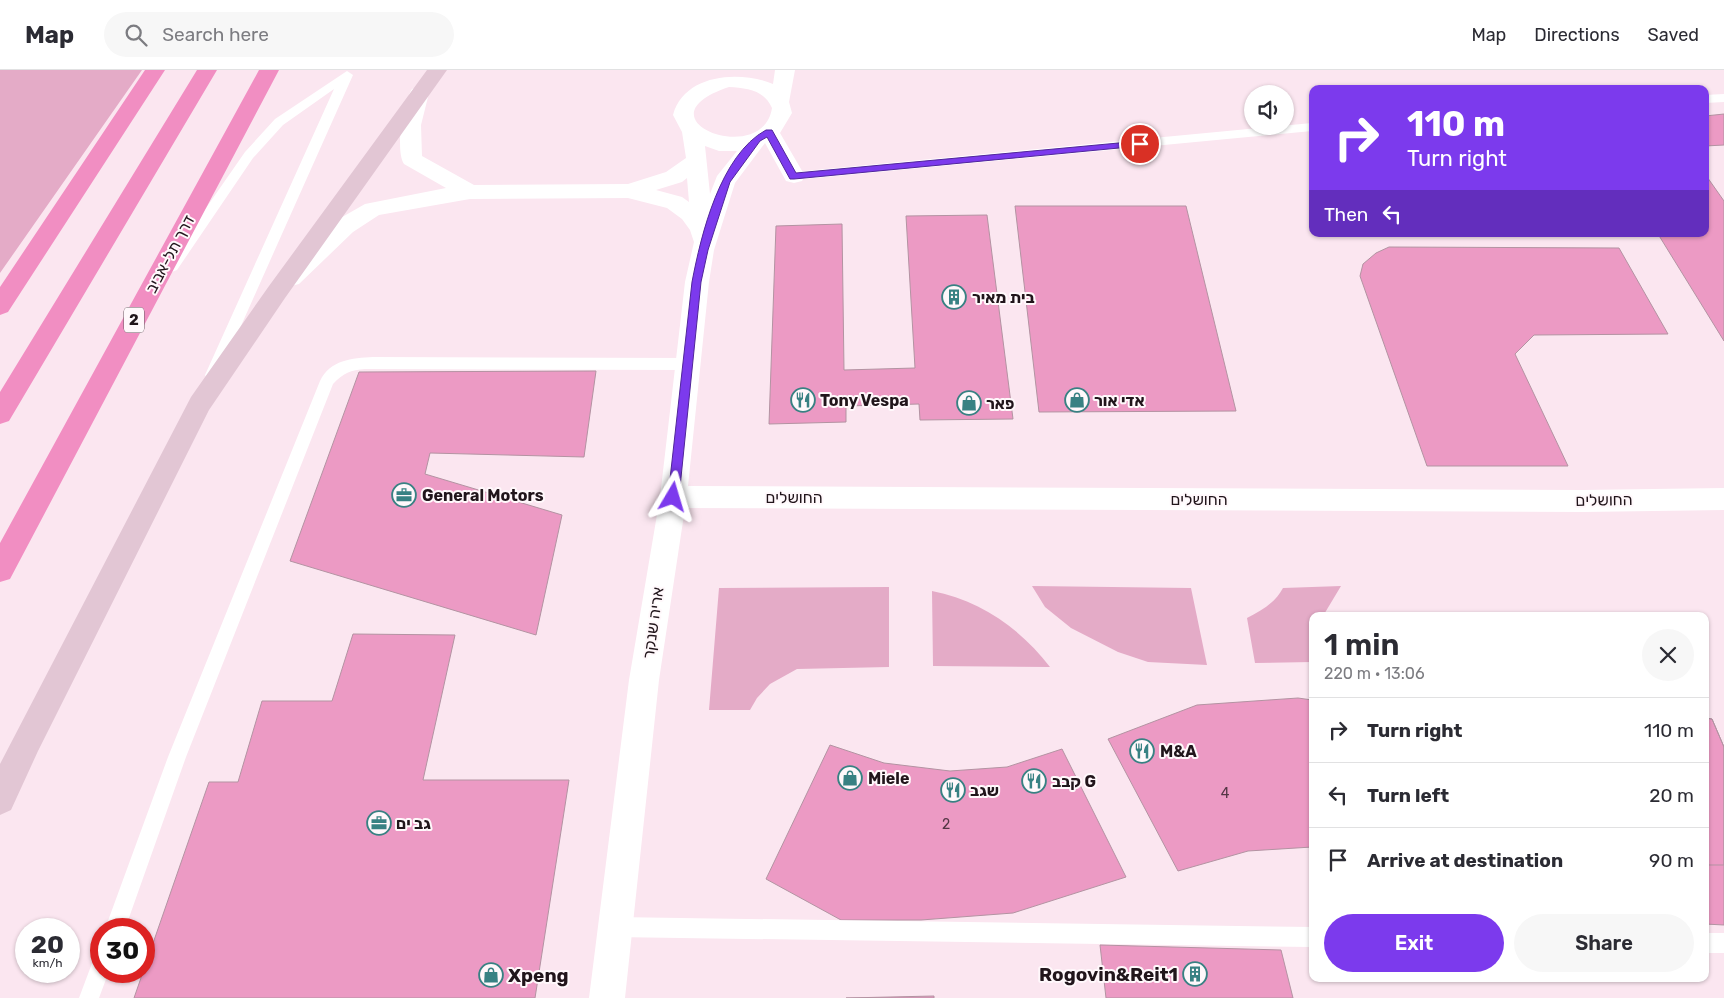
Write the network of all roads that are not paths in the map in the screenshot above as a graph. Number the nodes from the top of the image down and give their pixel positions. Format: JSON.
{"nodes":[{"id":1,"x":155,"y":70,"type":"edge"},
{"id":2,"x":207,"y":70,"type":"edge"},
{"id":3,"x":269,"y":70,"type":"edge"},
{"id":4,"x":437,"y":70,"type":"edge"},
{"id":5,"x":785,"y":70,"type":"edge"},
{"id":6,"x":348,"y":73,"type":"edge"},
{"id":7,"x":733,"y":75,"type":"edge"},
{"id":8,"x":419,"y":93,"type":"junction"},
{"id":9,"x":1724,"y":98,"type":"edge"},
{"id":10,"x":1709,"y":99,"type":"edge"},
{"id":11,"x":780,"y":100,"type":"junction"},
{"id":12,"x":1309,"y":127,"type":"edge"},
{"id":13,"x":692,"y":132,"type":"junction"},
{"id":14,"x":763,"y":136,"type":"junction"},
{"id":15,"x":697,"y":160,"type":"junction"},
{"id":16,"x":794,"y":176,"type":"joint"},
{"id":17,"x":470,"y":192,"type":"junction"},
{"id":18,"x":628,"y":192,"type":"junction"},
{"id":19,"x":73,"y":193,"type":"junction"},
{"id":20,"x":703,"y":239,"type":"junction"},
{"id":21,"x":0,"y":292,"type":"edge"},
{"id":22,"x":277,"y":292,"type":"junction"},
{"id":23,"x":0,"y":306,"type":"edge"},
{"id":24,"x":128,"y":330,"type":"junction"},
{"id":25,"x":689,"y":364,"type":"junction"},
{"id":26,"x":200,"y":404,"type":"junction"},
{"id":27,"x":0,"y":414,"type":"edge"},
{"id":28,"x":673,"y":497,"type":"junction"},
{"id":29,"x":1724,"y":499,"type":"edge"},
{"id":30,"x":0,"y":570,"type":"edge"},
{"id":31,"x":0,"y":799,"type":"edge"},
{"id":32,"x":119,"y":918,"type":"edge"},
{"id":33,"x":614,"y":927,"type":"junction"},
{"id":34,"x":1309,"y":937,"type":"edge"},
{"id":35,"x":1709,"y":943,"type":"edge"},
{"id":36,"x":1724,"y":943,"type":"edge"},
{"id":37,"x":94,"y":983,"type":"edge"},
{"id":38,"x":89,"y":998,"type":"edge"},
{"id":39,"x":607,"y":998,"type":"edge"}],
"edges":[{"from":1,"to":19,"type":"highway"},
{"from":2,"to":27,"type":"highway"},
{"from":3,"to":24,"type":"highway","name":"דרך תל-אביב","number":"2"},
{"from":4,"to":8,"type":"main road"},
{"from":5,"to":11,"type":"street"},
{"from":6,"to":24,"type":"lane"},
{"from":6,"to":26,"type":"lane"},
{"from":7,"to":11,"type":"street"},
{"from":7,"to":13,"type":"street"},
{"from":8,"to":17,"type":"street"},
{"from":8,"to":22,"type":"main road"},
{"from":9,"to":10,"type":"lane"},
{"from":11,"to":14,"type":"street"},
{"from":12,"to":16,"type":"lane"},
{"from":13,"to":14,"type":"street"},
{"from":13,"to":15,"type":"street","name":"אריה שנקר"},
{"from":14,"to":16,"type":"street"},
{"from":14,"to":20,"type":"street","name":"אריה שנקר"},
{"from":15,"to":18,"type":"street"},
{"from":15,"to":20,"type":"street","name":"אריה שנקר"},
{"from":17,"to":18,"type":"street"},
{"from":17,"to":22,"type":"street"},
{"from":18,"to":20,"type":"street"},
{"from":19,"to":21,"type":"lane"},
{"from":19,"to":23,"type":"highway"},
{"from":20,"to":25,"type":"street","name":"אריה שנקר"},
{"from":22,"to":26,"type":"main road"},
{"from":24,"to":30,"type":"highway","name":"דרך תל-אביב","number":"2"},
{"from":25,"to":28,"type":"street","name":"אריה שנקר"},
{"from":25,"to":32,"type":"lane"},
{"from":26,"to":31,"type":"main road"},
{"from":28,"to":29,"type":"street","name":"החושלים"},
{"from":28,"to":33,"type":"street","name":"אריה שנקר"},
{"from":33,"to":34,"type":"lane"},
{"from":33,"to":39,"type":"street","name":"אריה שנקר"},
{"from":35,"to":36,"type":"lane"},
{"from":37,"to":38,"type":"lane"}]}
